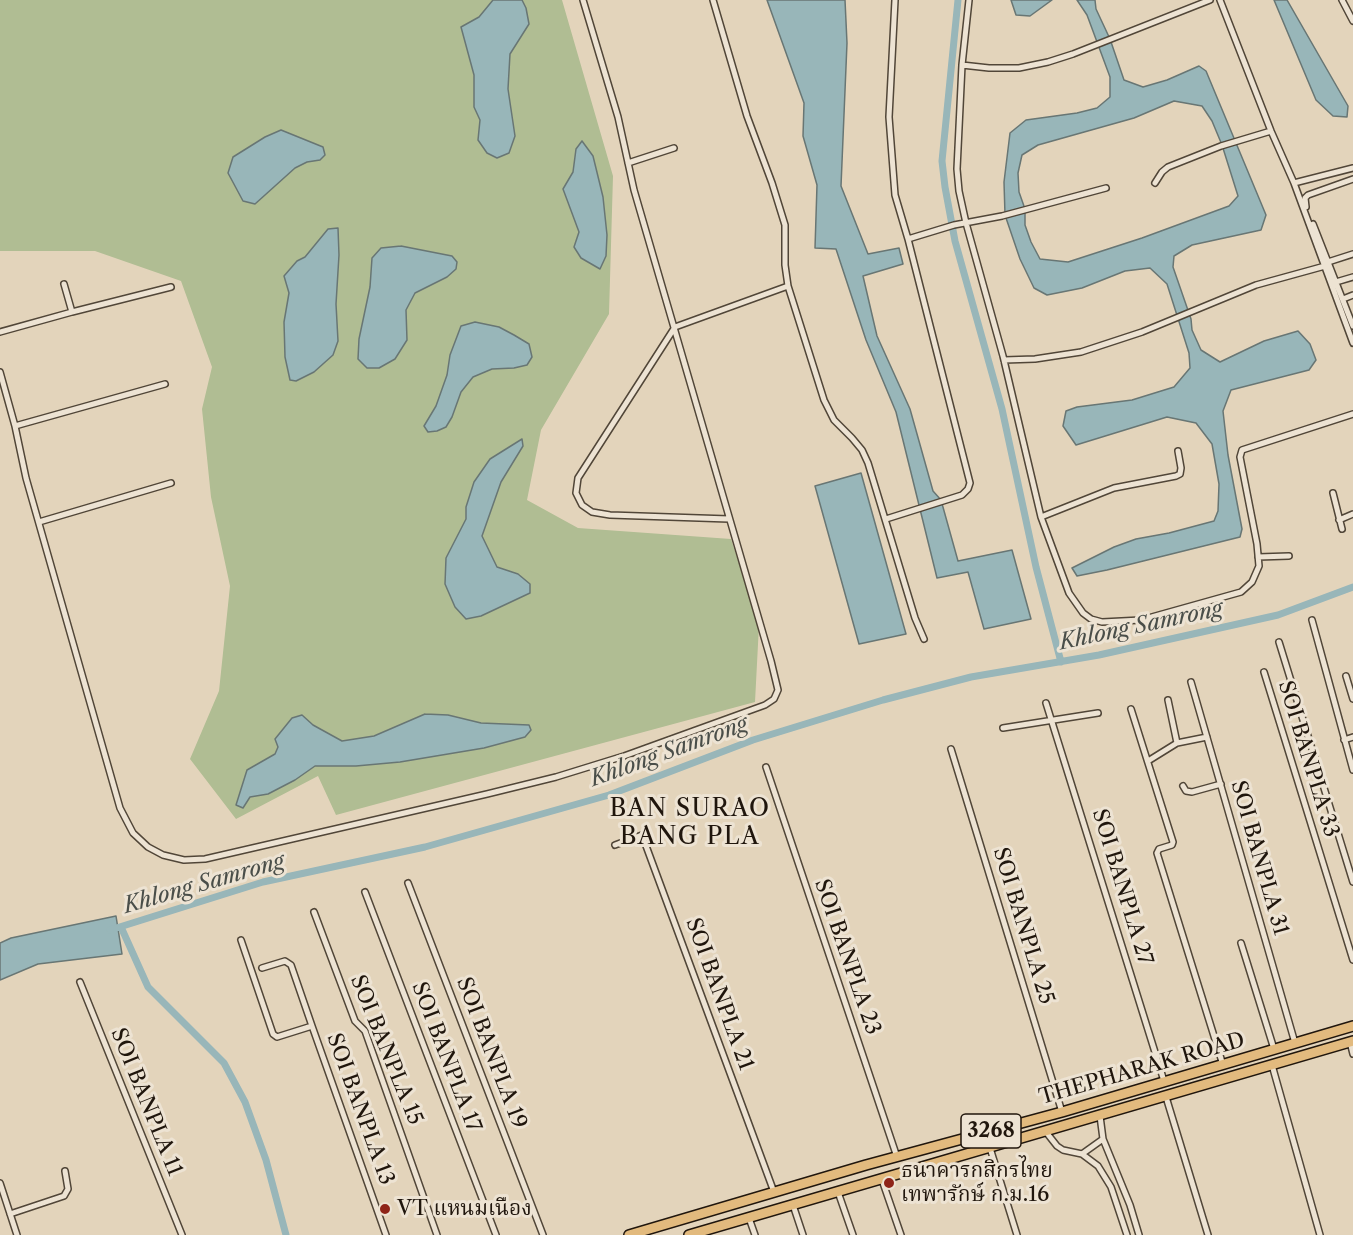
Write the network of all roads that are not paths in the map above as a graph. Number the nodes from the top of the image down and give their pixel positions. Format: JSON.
{"nodes":[{"id":1,"x":583,"y":0,"type":"edge"},
{"id":2,"x":713,"y":0,"type":"edge"},
{"id":3,"x":895,"y":0,"type":"edge"},
{"id":4,"x":969,"y":0,"type":"edge"},
{"id":5,"x":1210,"y":0,"type":"edge"},
{"id":6,"x":1221,"y":0,"type":"edge"},
{"id":7,"x":1342,"y":0,"type":"edge"},
{"id":8,"x":1353,"y":21,"type":"edge"},
{"id":9,"x":962,"y":65,"type":"junction"},
{"id":10,"x":1271,"y":131,"type":"junction"},
{"id":11,"x":674,"y":148,"type":"dead end"},
{"id":12,"x":628,"y":163,"type":"junction"},
{"id":13,"x":1353,"y":168,"type":"edge"},
{"id":14,"x":1353,"y":179,"type":"edge"},
{"id":15,"x":1155,"y":183,"type":"dead end"},
{"id":16,"x":1294,"y":183,"type":"junction"},
{"id":17,"x":1106,"y":189,"type":"dead end"},
{"id":18,"x":966,"y":223,"type":"junction"},
{"id":19,"x":908,"y":239,"type":"junction"},
{"id":20,"x":1353,"y":254,"type":"edge"},
{"id":21,"x":1327,"y":264,"type":"junction"},
{"id":22,"x":1353,"y":277,"type":"edge"},
{"id":23,"x":1336,"y":282,"type":"junction"},
{"id":24,"x":64,"y":284,"type":"dead end"},
{"id":25,"x":788,"y":286,"type":"junction"},
{"id":26,"x":171,"y":287,"type":"dead end"},
{"id":27,"x":1353,"y":295,"type":"edge"},
{"id":28,"x":1342,"y":299,"type":"junction"},
{"id":29,"x":72,"y":312,"type":"junction"},
{"id":30,"x":1353,"y":326,"type":"edge"},
{"id":31,"x":675,"y":327,"type":"junction"},
{"id":32,"x":0,"y":332,"type":"edge"},
{"id":33,"x":1353,"y":343,"type":"edge"},
{"id":34,"x":1004,"y":360,"type":"junction"},
{"id":35,"x":0,"y":372,"type":"edge"},
{"id":36,"x":165,"y":384,"type":"dead end"},
{"id":37,"x":1353,"y":414,"type":"edge"},
{"id":38,"x":15,"y":426,"type":"junction"},
{"id":39,"x":1178,"y":450,"type":"dead end"},
{"id":40,"x":171,"y":483,"type":"dead end"},
{"id":41,"x":1333,"y":493,"type":"dead end"},
{"id":42,"x":1353,"y":514,"type":"edge"},
{"id":43,"x":1041,"y":517,"type":"junction"},
{"id":44,"x":729,"y":519,"type":"junction"},
{"id":45,"x":886,"y":519,"type":"junction"},
{"id":46,"x":1340,"y":520,"type":"junction"},
{"id":47,"x":39,"y":522,"type":"junction"},
{"id":48,"x":1342,"y":529,"type":"dead end"},
{"id":49,"x":1289,"y":556,"type":"dead end"},
{"id":50,"x":1258,"y":557,"type":"junction"},
{"id":51,"x":1312,"y":620,"type":"dead end"},
{"id":52,"x":924,"y":639,"type":"dead end"},
{"id":53,"x":1279,"y":642,"type":"dead end"},
{"id":54,"x":1264,"y":672,"type":"dead end"},
{"id":55,"x":1346,"y":676,"type":"dead end"},
{"id":56,"x":1191,"y":682,"type":"dead end"},
{"id":57,"x":1353,"y":699,"type":"edge"},
{"id":58,"x":1168,"y":700,"type":"dead end"},
{"id":59,"x":1046,"y":703,"type":"dead end"},
{"id":60,"x":1131,"y":709,"type":"dead end"},
{"id":61,"x":1098,"y":713,"type":"dead end"},
{"id":62,"x":1052,"y":719,"type":"junction"},
{"id":63,"x":1003,"y":728,"type":"dead end"},
{"id":64,"x":1207,"y":737,"type":"junction"},
{"id":65,"x":1353,"y":737,"type":"edge"},
{"id":66,"x":1344,"y":740,"type":"junction"},
{"id":67,"x":1177,"y":744,"type":"junction"},
{"id":68,"x":951,"y":749,"type":"dead end"},
{"id":69,"x":1148,"y":761,"type":"junction"},
{"id":70,"x":766,"y":767,"type":"dead end"},
{"id":71,"x":1353,"y":770,"type":"edge"},
{"id":72,"x":1221,"y":784,"type":"junction"},
{"id":73,"x":1183,"y":786,"type":"dead end"},
{"id":74,"x":615,"y":845,"type":"dead end"},
{"id":75,"x":408,"y":882,"type":"dead end"},
{"id":76,"x":1353,"y":882,"type":"edge"},
{"id":77,"x":365,"y":892,"type":"dead end"},
{"id":78,"x":314,"y":912,"type":"dead end"},
{"id":79,"x":241,"y":940,"type":"dead end"},
{"id":80,"x":1241,"y":943,"type":"dead end"},
{"id":81,"x":1353,"y":960,"type":"edge"},
{"id":82,"x":262,"y":969,"type":"dead end"},
{"id":83,"x":80,"y":982,"type":"dead end"},
{"id":84,"x":312,"y":1026,"type":"junction"},
{"id":85,"x":1353,"y":1026,"type":"edge"},
{"id":86,"x":1351,"y":1042,"type":"edge"},
{"id":87,"x":1295,"y":1043,"type":"junction"},
{"id":88,"x":1274,"y":1049,"type":"junction"},
{"id":89,"x":1353,"y":1054,"type":"edge"},
{"id":90,"x":1222,"y":1065,"type":"junction"},
{"id":91,"x":1272,"y":1065,"type":"junction"},
{"id":92,"x":1195,"y":1073,"type":"junction"},
{"id":93,"x":1164,"y":1082,"type":"junction"},
{"id":94,"x":1199,"y":1088,"type":"junction"},
{"id":95,"x":1166,"y":1097,"type":"junction"},
{"id":96,"x":1062,"y":1112,"type":"junction"},
{"id":97,"x":1100,"y":1116,"type":"junction"},
{"id":98,"x":1046,"y":1132,"type":"junction"},
{"id":99,"x":1103,"y":1139,"type":"junction"},
{"id":100,"x":990,"y":1148,"type":"junction"},
{"id":101,"x":1082,"y":1154,"type":"junction"},
{"id":102,"x":897,"y":1157,"type":"junction"},
{"id":103,"x":1109,"y":1157,"type":"junction"},
{"id":104,"x":1098,"y":1166,"type":"junction"},
{"id":105,"x":65,"y":1171,"type":"dead end"},
{"id":106,"x":882,"y":1180,"type":"junction"},
{"id":107,"x":0,"y":1183,"type":"edge"},
{"id":108,"x":774,"y":1192,"type":"junction"},
{"id":109,"x":838,"y":1192,"type":"junction"},
{"id":110,"x":793,"y":1205,"type":"junction"},
{"id":111,"x":10,"y":1214,"type":"junction"},
{"id":112,"x":749,"y":1218,"type":"junction"},
{"id":113,"x":17,"y":1235,"type":"edge"},
{"id":114,"x":182,"y":1235,"type":"edge"},
{"id":115,"x":386,"y":1235,"type":"edge"},
{"id":116,"x":437,"y":1235,"type":"edge"},
{"id":117,"x":496,"y":1235,"type":"edge"},
{"id":118,"x":543,"y":1235,"type":"edge"},
{"id":119,"x":629,"y":1235,"type":"edge"},
{"id":120,"x":689,"y":1235,"type":"edge"},
{"id":121,"x":755,"y":1235,"type":"edge"},
{"id":122,"x":803,"y":1235,"type":"edge"},
{"id":123,"x":853,"y":1235,"type":"edge"},
{"id":124,"x":901,"y":1235,"type":"edge"},
{"id":125,"x":1017,"y":1235,"type":"edge"},
{"id":126,"x":1127,"y":1235,"type":"edge"},
{"id":127,"x":1140,"y":1235,"type":"edge"},
{"id":128,"x":1208,"y":1235,"type":"edge"},
{"id":129,"x":1320,"y":1235,"type":"edge"}],
"edges":[{"from":1,"to":12,"type":"street"},
{"from":2,"to":25,"type":"street"},
{"from":3,"to":19,"type":"street"},
{"from":4,"to":9,"type":"street"},
{"from":5,"to":9,"type":"street"},
{"from":6,"to":10,"type":"street"},
{"from":7,"to":8,"type":"street"},
{"from":9,"to":18,"type":"street"},
{"from":10,"to":15,"type":"street"},
{"from":10,"to":16,"type":"street"},
{"from":11,"to":12,"type":"street"},
{"from":12,"to":31,"type":"street"},
{"from":13,"to":16,"type":"street"},
{"from":14,"to":21,"type":"street"},
{"from":16,"to":21,"type":"street"},
{"from":17,"to":18,"type":"street"},
{"from":18,"to":19,"type":"street"},
{"from":18,"to":34,"type":"street"},
{"from":19,"to":45,"type":"street"},
{"from":20,"to":21,"type":"street"},
{"from":21,"to":23,"type":"street"},
{"from":21,"to":33,"type":"street"},
{"from":21,"to":34,"type":"street"},
{"from":22,"to":23,"type":"street"},
{"from":23,"to":28,"type":"street"},
{"from":24,"to":29,"type":"street"},
{"from":25,"to":31,"type":"street"},
{"from":25,"to":45,"type":"street"},
{"from":26,"to":29,"type":"street"},
{"from":27,"to":28,"type":"street"},
{"from":28,"to":30,"type":"street"},
{"from":29,"to":32,"type":"street"},
{"from":31,"to":44,"type":"street"},
{"from":31,"to":44,"type":"street"},
{"from":34,"to":43,"type":"street"},
{"from":35,"to":38,"type":"street"},
{"from":36,"to":38,"type":"street"},
{"from":37,"to":50,"type":"street"},
{"from":38,"to":47,"type":"street"},
{"from":39,"to":43,"type":"street"},
{"from":40,"to":47,"type":"street"},
{"from":41,"to":46,"type":"street"},
{"from":42,"to":46,"type":"street"},
{"from":43,"to":50,"type":"street"},
{"from":44,"to":47,"type":"street"},
{"from":45,"to":52,"type":"street"},
{"from":46,"to":48,"type":"street"},
{"from":49,"to":50,"type":"street"},
{"from":51,"to":66,"type":"street"},
{"from":53,"to":76,"type":"street"},
{"from":54,"to":81,"type":"street","name":"SOI BANPLA 33"},
{"from":55,"to":57,"type":"street"},
{"from":56,"to":64,"type":"street","name":"SOI BANPLA 31"},
{"from":58,"to":67,"type":"street"},
{"from":59,"to":62,"type":"street","name":"SOI BANPLA 27"},
{"from":60,"to":69,"type":"street"},
{"from":61,"to":62,"type":"street"},
{"from":62,"to":63,"type":"street"},
{"from":62,"to":93,"type":"street","name":"SOI BANPLA 27"},
{"from":64,"to":67,"type":"street"},
{"from":64,"to":72,"type":"street","name":"SOI BANPLA 31"},
{"from":65,"to":66,"type":"street"},
{"from":66,"to":71,"type":"street"},
{"from":67,"to":69,"type":"street"},
{"from":68,"to":96,"type":"street","name":"SOI BANPLA 25"},
{"from":69,"to":90,"type":"street"},
{"from":70,"to":102,"type":"street","name":"SOI BANPLA 23"},
{"from":72,"to":73,"type":"street"},
{"from":72,"to":87,"type":"street","name":"SOI BANPLA 31"},
{"from":74,"to":108,"type":"street","name":"SOI BANPLA 21"},
{"from":75,"to":118,"type":"street","name":"SOI BANPLA 19"},
{"from":77,"to":117,"type":"street","name":"SOI BANPLA 17"},
{"from":78,"to":116,"type":"street","name":"SOI BANPLA 15"},
{"from":79,"to":84,"type":"street","name":"SOI BANPLA 13"},
{"from":80,"to":88,"type":"street"},
{"from":82,"to":84,"type":"street"},
{"from":83,"to":114,"type":"street","name":"SOI BANPLA 11"},
{"from":84,"to":115,"type":"street","name":"SOI BANPLA 13"},
{"from":85,"to":87,"type":"main road","name":"THEPHARAK ROAD","number":"3268"},
{"from":86,"to":89,"type":"street"},
{"from":86,"to":91,"type":"main road","name":"THEPHARAK ROAD","number":"3268"},
{"from":87,"to":88,"type":"main road","name":"THEPHARAK ROAD","number":"3268"},
{"from":88,"to":90,"type":"main road","name":"THEPHARAK ROAD","number":"3268"},
{"from":90,"to":92,"type":"main road","name":"THEPHARAK ROAD","number":"3268"},
{"from":91,"to":94,"type":"main road","name":"THEPHARAK ROAD","number":"3268"},
{"from":91,"to":129,"type":"street"},
{"from":92,"to":93,"type":"main road","name":"THEPHARAK ROAD","number":"3268"},
{"from":92,"to":94,"type":"main road"},
{"from":93,"to":96,"type":"main road","name":"THEPHARAK ROAD","number":"3268"},
{"from":94,"to":95,"type":"main road","name":"THEPHARAK ROAD","number":"3268"},
{"from":95,"to":97,"type":"main road","name":"THEPHARAK ROAD","number":"3268"},
{"from":95,"to":128,"type":"street"},
{"from":96,"to":102,"type":"main road","name":"THEPHARAK ROAD","number":"3268"},
{"from":97,"to":98,"type":"main road","name":"THEPHARAK ROAD","number":"3268"},
{"from":97,"to":99,"type":"street"},
{"from":98,"to":100,"type":"main road","name":"THEPHARAK ROAD","number":"3268"},
{"from":98,"to":101,"type":"street"},
{"from":99,"to":101,"type":"street"},
{"from":99,"to":103,"type":"street"},
{"from":100,"to":106,"type":"main road","name":"THEPHARAK ROAD","number":"3268"},
{"from":100,"to":125,"type":"street"},
{"from":101,"to":104,"type":"street"},
{"from":102,"to":108,"type":"main road","name":"THEPHARAK ROAD","number":"3268"},
{"from":103,"to":104,"type":"street"},
{"from":103,"to":127,"type":"street"},
{"from":104,"to":126,"type":"street"},
{"from":105,"to":111,"type":"street"},
{"from":106,"to":109,"type":"main road","name":"THEPHARAK ROAD","number":"3268"},
{"from":106,"to":124,"type":"street"},
{"from":107,"to":111,"type":"street"},
{"from":108,"to":119,"type":"main road","name":"THEPHARAK ROAD","number":"3268"},
{"from":109,"to":110,"type":"main road","name":"THEPHARAK ROAD","number":"3268"},
{"from":109,"to":123,"type":"street"},
{"from":110,"to":112,"type":"main road","name":"THEPHARAK ROAD","number":"3268"},
{"from":110,"to":122,"type":"street"},
{"from":111,"to":113,"type":"street"},
{"from":112,"to":120,"type":"main road","name":"THEPHARAK ROAD","number":"3268"},
{"from":112,"to":121,"type":"street"}]}
